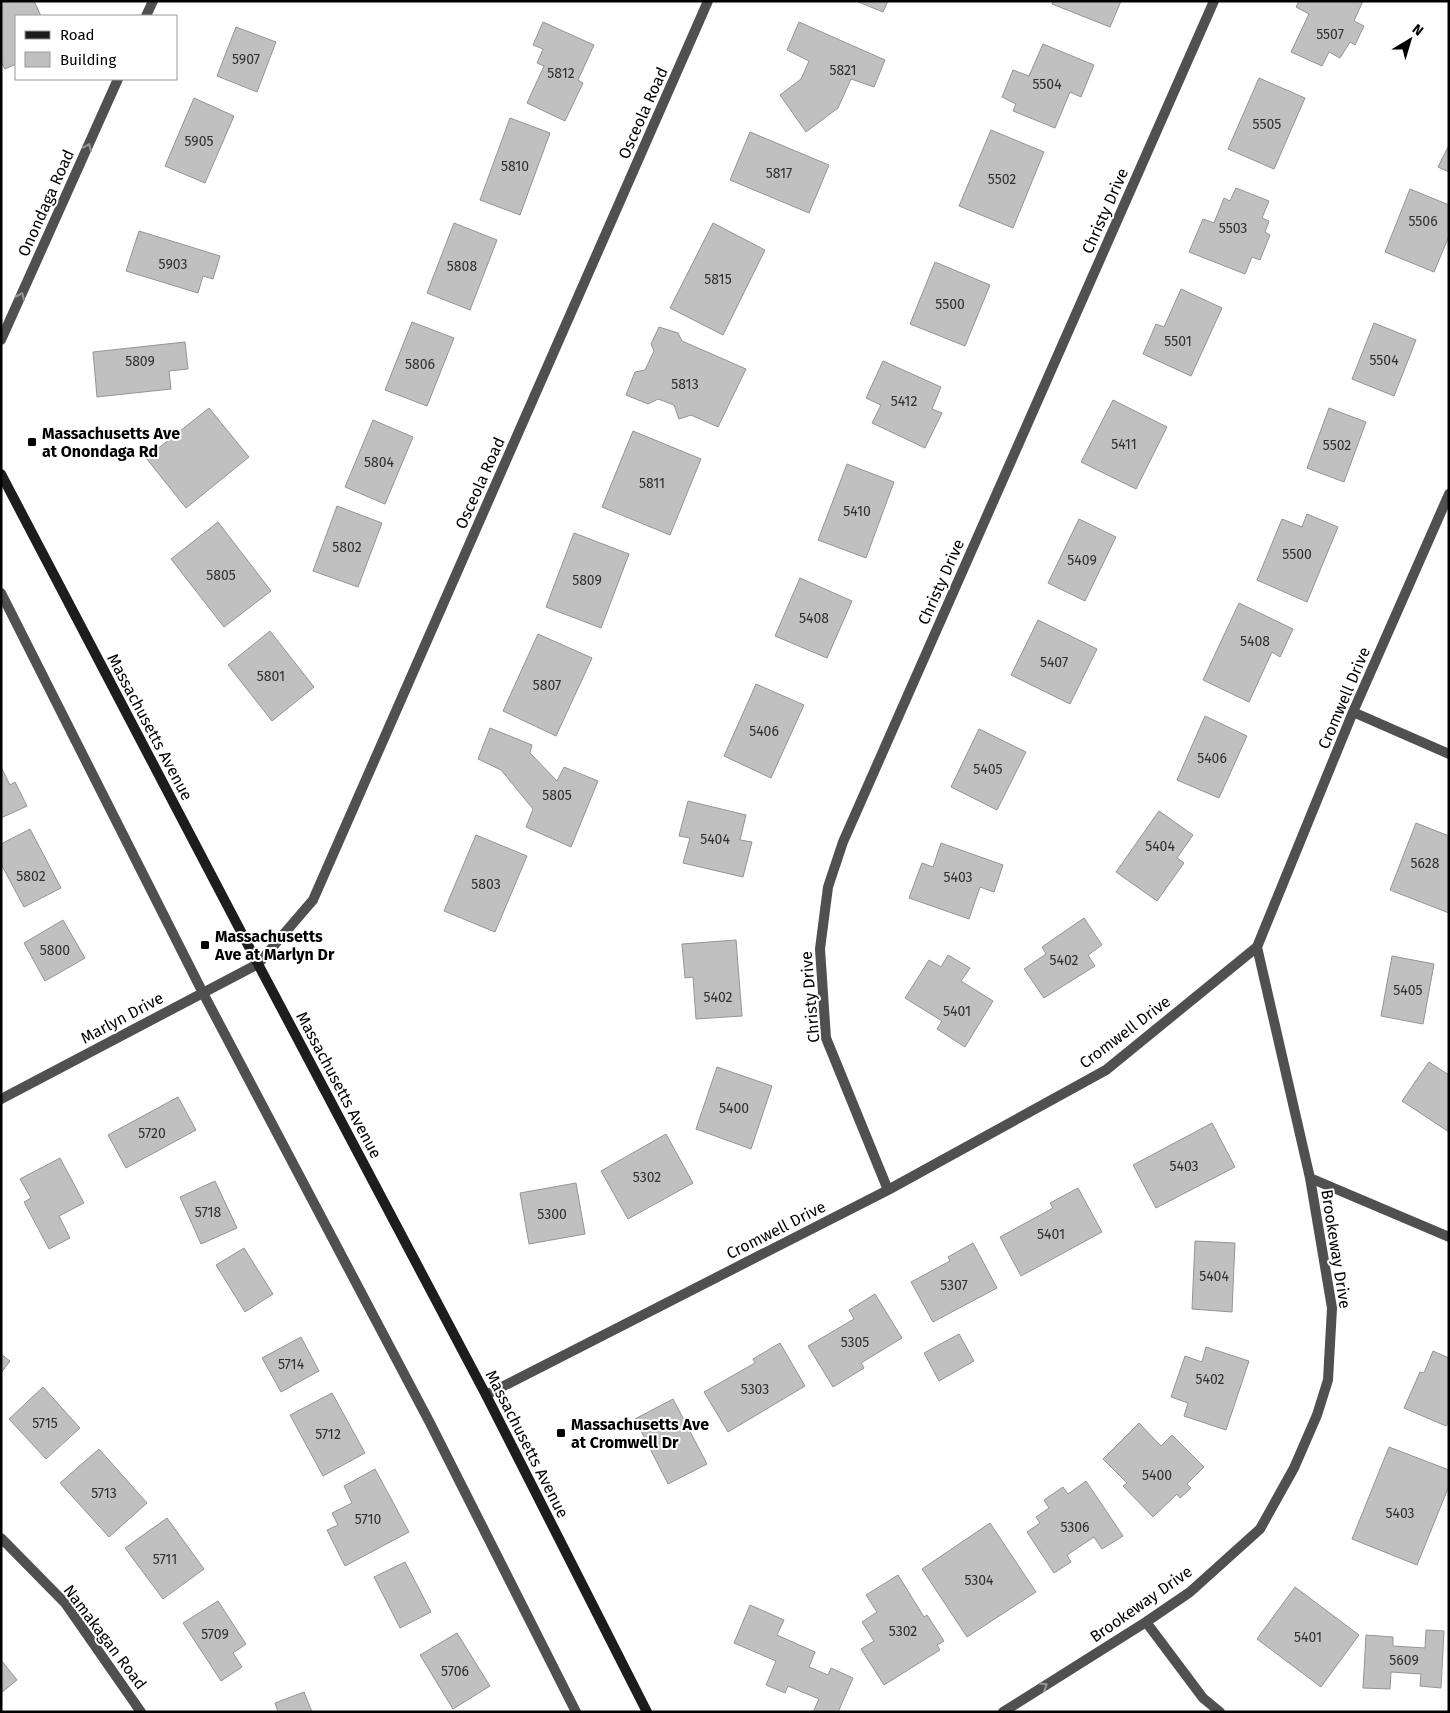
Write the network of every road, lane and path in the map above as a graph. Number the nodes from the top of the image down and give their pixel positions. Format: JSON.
{"nodes":[{"id":1,"x":153,"y":1,"type":"edge"},
{"id":2,"x":708,"y":1,"type":"edge"},
{"id":3,"x":1214,"y":1,"type":"edge"},
{"id":4,"x":146,"y":15,"type":"edge"},
{"id":5,"x":118,"y":80,"type":"edge"},
{"id":6,"x":1,"y":340,"type":"edge"},
{"id":7,"x":1,"y":474,"type":"edge"},
{"id":8,"x":1449,"y":494,"type":"edge"},
{"id":9,"x":1,"y":593,"type":"edge"},
{"id":10,"x":1353,"y":712,"type":"junction"},
{"id":11,"x":1449,"y":754,"type":"edge"},
{"id":12,"x":1258,"y":948,"type":"junction"},
{"id":13,"x":258,"y":964,"type":"junction"},
{"id":14,"x":202,"y":993,"type":"junction"},
{"id":15,"x":1,"y":1099,"type":"edge"},
{"id":16,"x":1310,"y":1178,"type":"junction"},
{"id":17,"x":888,"y":1190,"type":"junction"},
{"id":18,"x":1449,"y":1237,"type":"edge"},
{"id":19,"x":486,"y":1396,"type":"junction"},
{"id":20,"x":1,"y":1538,"type":"edge"},
{"id":21,"x":1146,"y":1622,"type":"junction"},
{"id":22,"x":138,"y":1710,"type":"edge"},
{"id":23,"x":576,"y":1712,"type":"edge"},
{"id":24,"x":647,"y":1712,"type":"edge"},
{"id":25,"x":1003,"y":1712,"type":"edge"},
{"id":26,"x":1220,"y":1712,"type":"edge"}],
"edges":[{"from":1,"to":4,"type":"street"},
{"from":2,"to":13,"type":"street","name":"Osceola Road"},
{"from":3,"to":17,"type":"street","name":"Christy Drive"},
{"from":6,"to":5,"type":"street","name":"Onondaga Road","one_way":true},
{"from":7,"to":13,"type":"main road","name":"Massachusetts Avenue"},
{"from":8,"to":10,"type":"street","name":"Cromwell Drive"},
{"from":9,"to":14,"type":"street"},
{"from":10,"to":11,"type":"street"},
{"from":10,"to":12,"type":"street","name":"Cromwell Drive"},
{"from":12,"to":16,"type":"street","name":"Brookeway Drive"},
{"from":12,"to":17,"type":"street","name":"Cromwell Drive"},
{"from":13,"to":14,"type":"street","name":"Marlyn Drive"},
{"from":13,"to":19,"type":"main road","name":"Massachusetts Avenue"},
{"from":14,"to":15,"type":"street","name":"Marlyn Drive"},
{"from":14,"to":23,"type":"street"},
{"from":16,"to":18,"type":"street"},
{"from":16,"to":21,"type":"street","name":"Brookeway Drive"},
{"from":17,"to":19,"type":"street","name":"Cromwell Drive"},
{"from":19,"to":24,"type":"main road","name":"Massachusetts Avenue"},
{"from":20,"to":22,"type":"street","name":"Namakagan Road"},
{"from":25,"to":21,"type":"street","name":"Brookeway Drive","one_way":true},
{"from":21,"to":26,"type":"street"}]}
